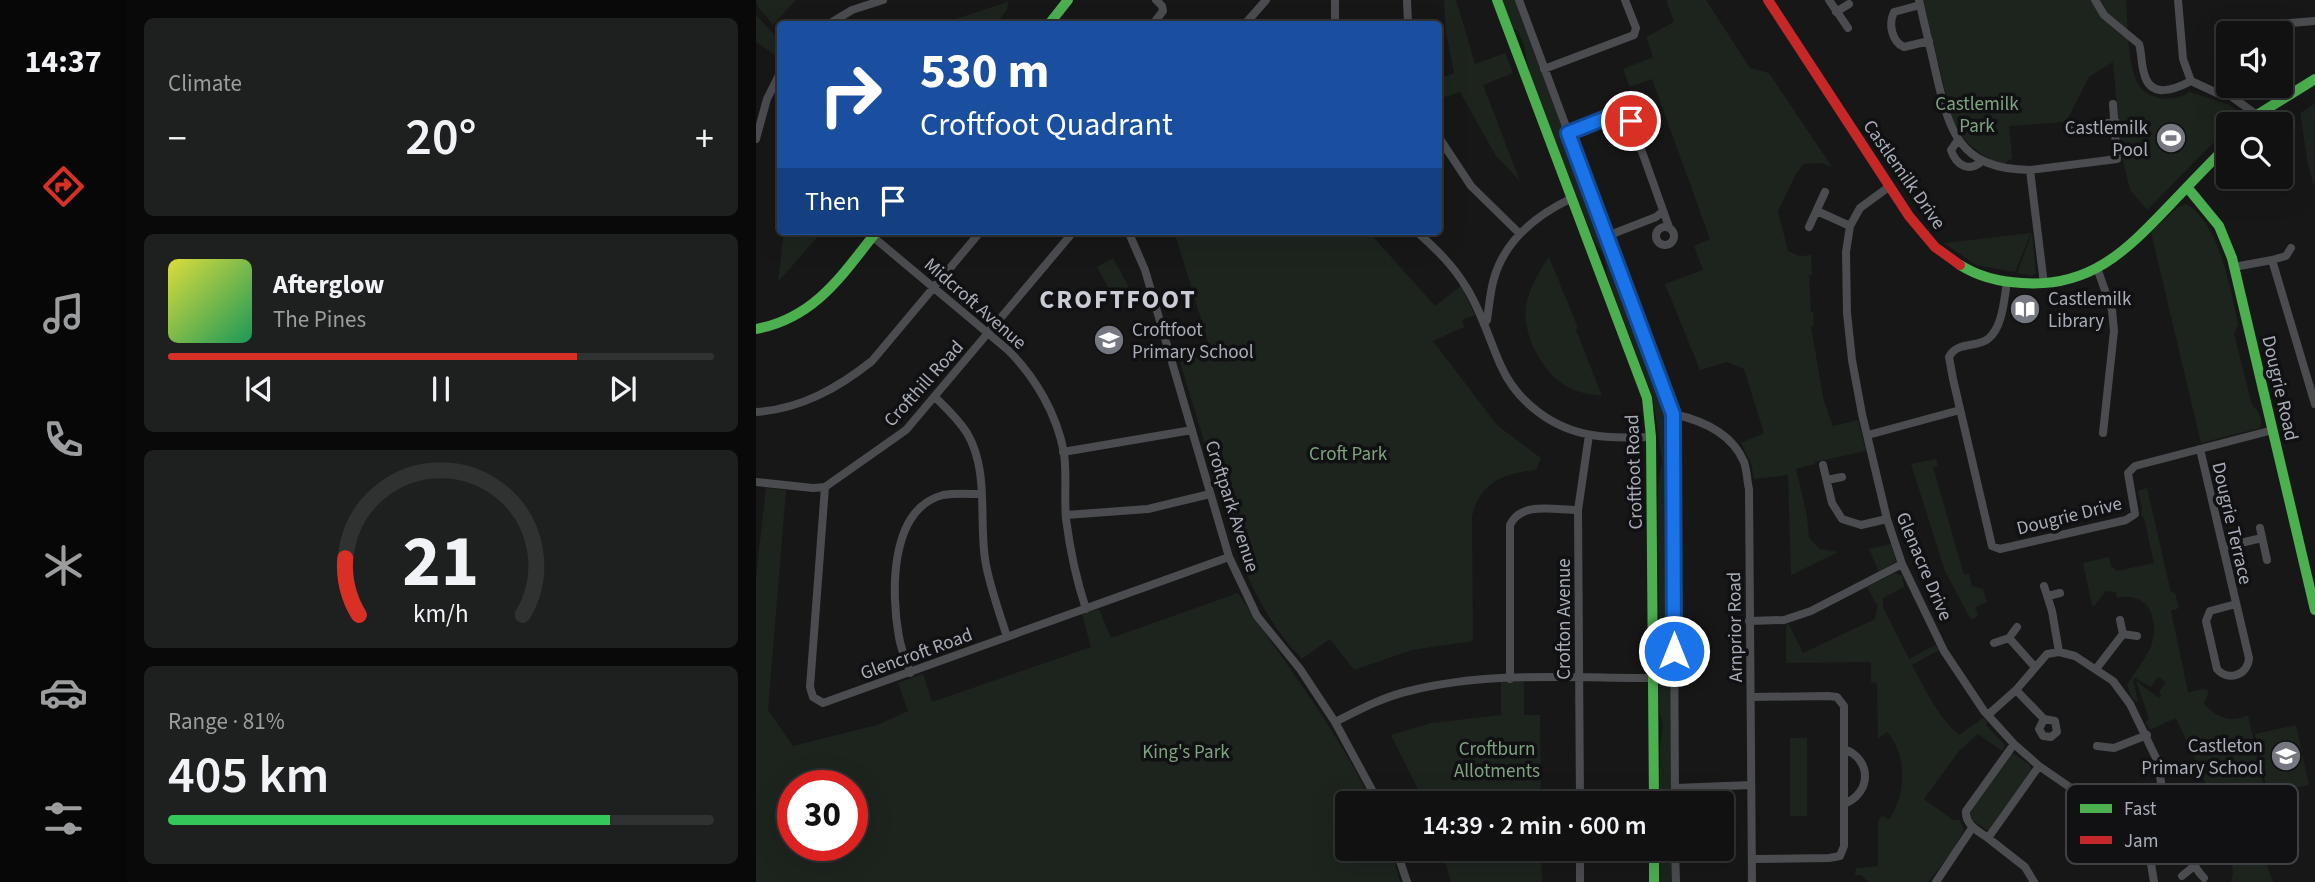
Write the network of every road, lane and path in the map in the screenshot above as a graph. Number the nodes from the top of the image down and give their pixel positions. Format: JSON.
{"nodes":[{"id":1,"x":883,"y":0,"type":"edge"},
{"id":2,"x":1068,"y":0,"type":"edge"},
{"id":3,"x":1156,"y":0,"type":"edge"},
{"id":4,"x":1266,"y":0,"type":"edge"},
{"id":5,"x":1335,"y":0,"type":"edge"},
{"id":6,"x":1407,"y":0,"type":"edge"},
{"id":7,"x":1497,"y":0,"type":"edge"},
{"id":8,"x":1519,"y":0,"type":"edge"},
{"id":9,"x":1625,"y":0,"type":"edge"},
{"id":10,"x":1768,"y":0,"type":"edge"},
{"id":11,"x":1829,"y":0,"type":"edge"},
{"id":12,"x":2095,"y":0,"type":"edge"},
{"id":13,"x":2178,"y":0,"type":"edge"},
{"id":14,"x":1920,"y":2,"type":"edge"},
{"id":15,"x":1849,"y":4,"type":"dead end"},
{"id":16,"x":1836,"y":12,"type":"junction"},
{"id":17,"x":834,"y":21,"type":"edge"},
{"id":18,"x":1051,"y":21,"type":"edge"},
{"id":19,"x":1155,"y":21,"type":"edge"},
{"id":20,"x":1248,"y":21,"type":"edge"},
{"id":21,"x":1335,"y":21,"type":"edge"},
{"id":22,"x":1408,"y":21,"type":"edge"},
{"id":23,"x":2315,"y":21,"type":"edge"},
{"id":24,"x":2293,"y":23,"type":"edge"},
{"id":25,"x":1847,"y":28,"type":"dead end"},
{"id":26,"x":1929,"y":41,"type":"junction"},
{"id":27,"x":1544,"y":69,"type":"junction"},
{"id":28,"x":2315,"y":79,"type":"edge"},
{"id":29,"x":777,"y":80,"type":"edge"},
{"id":30,"x":2191,"y":81,"type":"junction"},
{"id":31,"x":2113,"y":104,"type":"dead end"},
{"id":32,"x":2252,"y":112,"type":"edge"},
{"id":33,"x":2263,"y":112,"type":"edge"},
{"id":34,"x":2116,"y":122,"type":"junction"},
{"id":35,"x":2074,"y":127,"type":"dead end"},
{"id":36,"x":1568,"y":133,"type":"junction"},
{"id":37,"x":756,"y":139,"type":"edge"},
{"id":38,"x":1958,"y":140,"type":"junction"},
{"id":39,"x":1442,"y":142,"type":"edge"},
{"id":40,"x":2216,"y":157,"type":"edge"},
{"id":41,"x":1982,"y":161,"type":"junction"},
{"id":42,"x":2030,"y":170,"type":"junction"},
{"id":43,"x":1890,"y":186,"type":"junction"},
{"id":44,"x":2187,"y":187,"type":"junction"},
{"id":45,"x":1825,"y":192,"type":"dead end"},
{"id":46,"x":1570,"y":199,"type":"junction"},
{"id":47,"x":1817,"y":211,"type":"junction"},
{"id":48,"x":1662,"y":212,"type":"junction"},
{"id":49,"x":1850,"y":226,"type":"junction"},
{"id":50,"x":1669,"y":227,"type":"dead end"},
{"id":51,"x":1809,"y":227,"type":"dead end"},
{"id":52,"x":1520,"y":233,"type":"junction"},
{"id":53,"x":870,"y":235,"type":"edge"},
{"id":54,"x":874,"y":235,"type":"edge"},
{"id":55,"x":978,"y":235,"type":"edge"},
{"id":56,"x":1071,"y":235,"type":"edge"},
{"id":57,"x":1130,"y":235,"type":"edge"},
{"id":58,"x":1420,"y":235,"type":"edge"},
{"id":59,"x":1607,"y":236,"type":"junction"},
{"id":60,"x":2291,"y":248,"type":"dead end"},
{"id":61,"x":2272,"y":260,"type":"junction"},
{"id":62,"x":2234,"y":267,"type":"junction"},
{"id":63,"x":2097,"y":268,"type":"junction"},
{"id":64,"x":2007,"y":282,"type":"junction"},
{"id":65,"x":2044,"y":284,"type":"junction"},
{"id":66,"x":934,"y":287,"type":"junction"},
{"id":67,"x":1484,"y":324,"type":"junction"},
{"id":68,"x":756,"y":330,"type":"edge"},
{"id":69,"x":989,"y":333,"type":"junction"},
{"id":70,"x":935,"y":397,"type":"junction"},
{"id":71,"x":2315,"y":404,"type":"edge"},
{"id":72,"x":1960,"y":410,"type":"junction"},
{"id":73,"x":756,"y":412,"type":"edge"},
{"id":74,"x":1673,"y":414,"type":"junction"},
{"id":75,"x":1192,"y":430,"type":"junction"},
{"id":76,"x":2273,"y":430,"type":"junction"},
{"id":77,"x":2103,"y":433,"type":"dead end"},
{"id":78,"x":1589,"y":435,"type":"junction"},
{"id":79,"x":1867,"y":435,"type":"junction"},
{"id":80,"x":1651,"y":437,"type":"junction"},
{"id":81,"x":2200,"y":449,"type":"junction"},
{"id":82,"x":1063,"y":452,"type":"junction"},
{"id":83,"x":1824,"y":464,"type":"dead end"},
{"id":84,"x":1842,"y":477,"type":"dead end"},
{"id":85,"x":1827,"y":480,"type":"junction"},
{"id":86,"x":756,"y":482,"type":"edge"},
{"id":87,"x":825,"y":487,"type":"junction"},
{"id":88,"x":980,"y":494,"type":"junction"},
{"id":89,"x":1210,"y":494,"type":"junction"},
{"id":90,"x":1578,"y":510,"type":"junction"},
{"id":91,"x":1066,"y":515,"type":"junction"},
{"id":92,"x":1886,"y":519,"type":"junction"},
{"id":93,"x":2223,"y":547,"type":"junction"},
{"id":94,"x":1229,"y":557,"type":"junction"},
{"id":95,"x":2267,"y":560,"type":"dead end"},
{"id":96,"x":1902,"y":564,"type":"junction"},
{"id":97,"x":2044,"y":586,"type":"dead end"},
{"id":98,"x":2060,"y":593,"type":"dead end"},
{"id":99,"x":2048,"y":596,"type":"junction"},
{"id":100,"x":2236,"y":604,"type":"junction"},
{"id":101,"x":1086,"y":609,"type":"junction"},
{"id":102,"x":2315,"y":610,"type":"edge"},
{"id":103,"x":2120,"y":620,"type":"dead end"},
{"id":104,"x":1749,"y":621,"type":"junction"},
{"id":105,"x":2017,"y":627,"type":"dead end"},
{"id":106,"x":2123,"y":634,"type":"junction"},
{"id":107,"x":2137,"y":636,"type":"dead end"},
{"id":108,"x":1007,"y":637,"type":"junction"},
{"id":109,"x":2009,"y":638,"type":"junction"},
{"id":110,"x":1993,"y":643,"type":"dead end"},
{"id":111,"x":2059,"y":652,"type":"junction"},
{"id":112,"x":2035,"y":667,"type":"junction"},
{"id":113,"x":2096,"y":669,"type":"junction"},
{"id":114,"x":910,"y":673,"type":"junction"},
{"id":115,"x":1579,"y":678,"type":"junction"},
{"id":116,"x":1654,"y":678,"type":"junction"},
{"id":117,"x":1510,"y":679,"type":"junction"},
{"id":118,"x":2016,"y":690,"type":"junction"},
{"id":119,"x":1751,"y":697,"type":"junction"},
{"id":120,"x":1989,"y":714,"type":"junction"},
{"id":121,"x":2044,"y":719,"type":"dead end"},
{"id":122,"x":1335,"y":722,"type":"junction"},
{"id":123,"x":2147,"y":735,"type":"junction"},
{"id":124,"x":2014,"y":744,"type":"junction"},
{"id":125,"x":2097,"y":746,"type":"dead end"},
{"id":126,"x":2114,"y":748,"type":"junction"},
{"id":127,"x":1844,"y":749,"type":"junction"},
{"id":128,"x":2116,"y":760,"type":"dead end"},
{"id":129,"x":2039,"y":766,"type":"junction"},
{"id":130,"x":2161,"y":784,"type":"edge"},
{"id":131,"x":1752,"y":785,"type":"junction"},
{"id":132,"x":2066,"y":785,"type":"edge"},
{"id":133,"x":1675,"y":788,"type":"joint"},
{"id":134,"x":1372,"y":791,"type":"edge"},
{"id":135,"x":1580,"y":791,"type":"edge"},
{"id":136,"x":1654,"y":791,"type":"edge"},
{"id":137,"x":1844,"y":804,"type":"junction"},
{"id":138,"x":1972,"y":828,"type":"junction"},
{"id":139,"x":1988,"y":838,"type":"junction"},
{"id":140,"x":1752,"y":859,"type":"junction"},
{"id":141,"x":1400,"y":861,"type":"edge"},
{"id":142,"x":1580,"y":861,"type":"edge"},
{"id":143,"x":1654,"y":861,"type":"edge"},
{"id":144,"x":1675,"y":861,"type":"edge"},
{"id":145,"x":2151,"y":864,"type":"edge"},
{"id":146,"x":2192,"y":864,"type":"edge"},
{"id":147,"x":2193,"y":867,"type":"junction"},
{"id":148,"x":2182,"y":876,"type":"dead end"},
{"id":149,"x":2204,"y":877,"type":"dead end"},
{"id":150,"x":1407,"y":882,"type":"edge"},
{"id":151,"x":1580,"y":882,"type":"edge"},
{"id":152,"x":1654,"y":882,"type":"edge"},
{"id":153,"x":1676,"y":882,"type":"edge"},
{"id":154,"x":1752,"y":882,"type":"edge"},
{"id":155,"x":1936,"y":882,"type":"edge"},
{"id":156,"x":2034,"y":882,"type":"edge"},
{"id":157,"x":2154,"y":882,"type":"edge"}],
"edges":[{"from":1,"to":17,"type":"street"},
{"from":2,"to":18,"type":"street"},
{"from":3,"to":19,"type":"street"},
{"from":4,"to":20,"type":"street"},
{"from":5,"to":21,"type":"street"},
{"from":6,"to":22,"type":"street"},
{"from":7,"to":46,"type":"street","name":"Croftfoot Road"},
{"from":8,"to":27,"type":"street","name":"Croftfoot Road"},
{"from":9,"to":27,"type":"street"},
{"from":10,"to":43,"type":"street","name":"Castlemilk Drive"},
{"from":11,"to":16,"type":"street"},
{"from":12,"to":30,"type":"street"},
{"from":13,"to":30,"type":"street"},
{"from":14,"to":26,"type":"street"},
{"from":14,"to":26,"type":"street"},
{"from":15,"to":16,"type":"street"},
{"from":16,"to":25,"type":"street"},
{"from":23,"to":24,"type":"street"},
{"from":26,"to":38,"type":"street"},
{"from":27,"to":36,"type":"street","name":"Croftfoot Road"},
{"from":28,"to":33,"type":"street"},
{"from":29,"to":37,"type":"street"},
{"from":30,"to":32,"type":"street"},
{"from":31,"to":34,"type":"street"},
{"from":34,"to":35,"type":"street"},
{"from":34,"to":42,"type":"street"},
{"from":36,"to":48,"type":"street"},
{"from":36,"to":59,"type":"street","name":"Croftfoot Road"},
{"from":38,"to":41,"type":"street"},
{"from":38,"to":41,"type":"street"},
{"from":39,"to":52,"type":"street"},
{"from":40,"to":44,"type":"street","name":"Castlemilk Drive"},
{"from":41,"to":42,"type":"street"},
{"from":42,"to":65,"type":"street"},
{"from":43,"to":49,"type":"street"},
{"from":43,"to":64,"type":"street","name":"Castlemilk Drive"},
{"from":44,"to":62,"type":"street","name":"Dougrie Road"},
{"from":44,"to":63,"type":"street","name":"Castlemilk Drive"},
{"from":45,"to":47,"type":"street"},
{"from":46,"to":52,"type":"street"},
{"from":46,"to":80,"type":"street","name":"Croftfoot Road"},
{"from":47,"to":49,"type":"street"},
{"from":47,"to":51,"type":"street"},
{"from":48,"to":50,"type":"street"},
{"from":48,"to":59,"type":"street"},
{"from":49,"to":79,"type":"street","name":"Glenacre Drive"},
{"from":52,"to":67,"type":"street"},
{"from":53,"to":68,"type":"street"},
{"from":54,"to":66,"type":"street","name":"Midcroft Avenue"},
{"from":55,"to":66,"type":"street"},
{"from":56,"to":69,"type":"street","name":"Crofthill Road"},
{"from":57,"to":75,"type":"street","name":"Croftpark Avenue"},
{"from":58,"to":67,"type":"street"},
{"from":59,"to":74,"type":"street","name":"Croftfoot Road"},
{"from":60,"to":61,"type":"street"},
{"from":61,"to":62,"type":"street"},
{"from":61,"to":71,"type":"street"},
{"from":62,"to":76,"type":"street","name":"Dougrie Road"},
{"from":63,"to":65,"type":"street","name":"Castlemilk Drive"},
{"from":63,"to":77,"type":"street"},
{"from":64,"to":65,"type":"street","name":"Castlemilk Drive"},
{"from":64,"to":72,"type":"street","name":"Dougrie Drive"},
{"from":66,"to":69,"type":"street","name":"Midcroft Avenue"},
{"from":66,"to":73,"type":"street"},
{"from":67,"to":78,"type":"street"},
{"from":69,"to":70,"type":"street","name":"Crofthill Road"},
{"from":69,"to":82,"type":"street","name":"Midcroft Avenue"},
{"from":70,"to":87,"type":"street","name":"Crofthill Road"},
{"from":70,"to":88,"type":"street"},
{"from":72,"to":79,"type":"street"},
{"from":72,"to":81,"type":"street","name":"Dougrie Drive"},
{"from":74,"to":104,"type":"street","name":"Arnprior Road"},
{"from":74,"to":133,"type":"street","name":"Croftfoot Road"},
{"from":75,"to":82,"type":"street"},
{"from":75,"to":89,"type":"street","name":"Croftpark Avenue"},
{"from":76,"to":81,"type":"street","name":"Dougrie Drive"},
{"from":76,"to":102,"type":"street","name":"Dougrie Road"},
{"from":78,"to":80,"type":"street"},
{"from":78,"to":90,"type":"street","name":"Crofton Avenue"},
{"from":79,"to":92,"type":"street","name":"Glenacre Drive"},
{"from":80,"to":116,"type":"street","name":"Croftfoot Road"},
{"from":81,"to":93,"type":"street","name":"Dougrie Terrace"},
{"from":82,"to":91,"type":"street","name":"Midcroft Avenue"},
{"from":83,"to":85,"type":"street"},
{"from":84,"to":85,"type":"street"},
{"from":85,"to":92,"type":"street"},
{"from":86,"to":87,"type":"street"},
{"from":87,"to":114,"type":"street","name":"Glencroft Road"},
{"from":88,"to":108,"type":"street"},
{"from":88,"to":114,"type":"street"},
{"from":89,"to":91,"type":"street"},
{"from":89,"to":94,"type":"street","name":"Croftpark Avenue"},
{"from":90,"to":115,"type":"street","name":"Crofton Avenue"},
{"from":90,"to":117,"type":"street"},
{"from":91,"to":101,"type":"street","name":"Midcroft Avenue"},
{"from":92,"to":96,"type":"street","name":"Glenacre Drive"},
{"from":93,"to":95,"type":"street"},
{"from":93,"to":100,"type":"street","name":"Dougrie Terrace"},
{"from":94,"to":101,"type":"street","name":"Glencroft Road"},
{"from":94,"to":122,"type":"street","name":"Croftpark Avenue"},
{"from":96,"to":104,"type":"street"},
{"from":96,"to":120,"type":"street","name":"Glenacre Drive"},
{"from":97,"to":99,"type":"street"},
{"from":98,"to":99,"type":"street"},
{"from":99,"to":111,"type":"street"},
{"from":100,"to":100,"type":"street","name":"Dougrie Terrace"},
{"from":101,"to":108,"type":"street","name":"Glencroft Road"},
{"from":103,"to":106,"type":"street"},
{"from":104,"to":119,"type":"street","name":"Arnprior Road"},
{"from":105,"to":109,"type":"street"},
{"from":106,"to":107,"type":"street"},
{"from":106,"to":113,"type":"street"},
{"from":108,"to":114,"type":"street","name":"Glencroft Road"},
{"from":109,"to":110,"type":"street"},
{"from":109,"to":112,"type":"street"},
{"from":111,"to":112,"type":"street"},
{"from":111,"to":113,"type":"street"},
{"from":112,"to":118,"type":"street"},
{"from":113,"to":123,"type":"street"},
{"from":115,"to":116,"type":"street"},
{"from":115,"to":117,"type":"street"},
{"from":115,"to":135,"type":"street","name":"Crofton Avenue"},
{"from":116,"to":136,"type":"street","name":"Croftfoot Road"},
{"from":117,"to":122,"type":"street"},
{"from":118,"to":120,"type":"street"},
{"from":118,"to":121,"type":"street"},
{"from":119,"to":127,"type":"street"},
{"from":119,"to":131,"type":"street","name":"Arnprior Road"},
{"from":120,"to":124,"type":"street","name":"Glenacre Drive"},
{"from":122,"to":134,"type":"street","name":"Croftpark Avenue"},
{"from":123,"to":126,"type":"street"},
{"from":123,"to":130,"type":"street"},
{"from":124,"to":129,"type":"street","name":"Glenacre Drive"},
{"from":124,"to":138,"type":"street"},
{"from":125,"to":126,"type":"street"},
{"from":126,"to":128,"type":"street"},
{"from":127,"to":137,"type":"street"},
{"from":127,"to":137,"type":"street"},
{"from":129,"to":132,"type":"street","name":"Glenacre Drive"},
{"from":129,"to":139,"type":"street"},
{"from":131,"to":133,"type":"street"},
{"from":131,"to":140,"type":"street","name":"Arnprior Road"},
{"from":137,"to":140,"type":"street"},
{"from":138,"to":139,"type":"street"},
{"from":138,"to":155,"type":"street"},
{"from":139,"to":156,"type":"street"},
{"from":140,"to":154,"type":"street","name":"Arnprior Road"},
{"from":141,"to":150,"type":"street"},
{"from":142,"to":151,"type":"street"},
{"from":143,"to":152,"type":"street"},
{"from":144,"to":153,"type":"street"},
{"from":145,"to":157,"type":"street"},
{"from":146,"to":147,"type":"street"},
{"from":147,"to":148,"type":"street"},
{"from":147,"to":149,"type":"street"}]}
